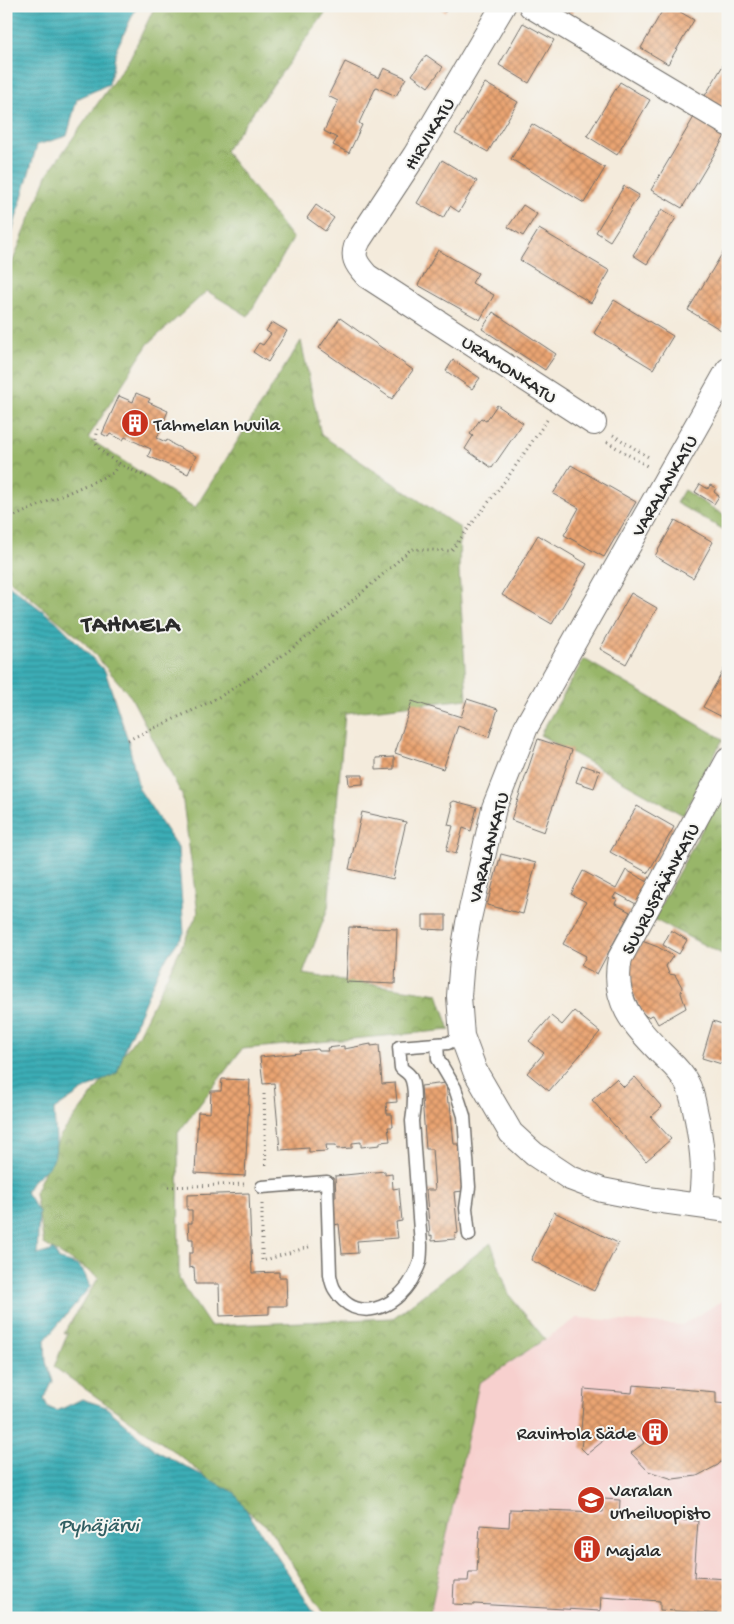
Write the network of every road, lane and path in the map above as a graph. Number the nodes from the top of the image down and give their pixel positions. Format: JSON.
{"nodes":[{"id":1,"x":503,"y":6,"type":"edge"},
{"id":2,"x":530,"y":6,"type":"edge"},
{"id":3,"x":728,"y":124,"type":"edge"},
{"id":4,"x":355,"y":259,"type":"joint"},
{"id":5,"x":728,"y":370,"type":"edge"},
{"id":6,"x":560,"y":400,"type":"junction"},
{"id":7,"x":98,"y":429,"type":"dead end"},
{"id":8,"x":599,"y":431,"type":"junction"},
{"id":9,"x":119,"y":463,"type":"junction"},
{"id":10,"x":668,"y":474,"type":"junction"},
{"id":11,"x":150,"y":479,"type":"dead end"},
{"id":12,"x":6,"y":520,"type":"edge"},
{"id":13,"x":128,"y":740,"type":"dead end"},
{"id":14,"x":728,"y":760,"type":"edge"},
{"id":15,"x":462,"y":1036,"type":"junction"},
{"id":16,"x":437,"y":1044,"type":"junction"},
{"id":17,"x":258,"y":1185,"type":"joint"},
{"id":18,"x":168,"y":1187,"type":"dead end"},
{"id":19,"x":700,"y":1206,"type":"junction"},
{"id":20,"x":728,"y":1210,"type":"edge"},
{"id":21,"x":469,"y":1235,"type":"dead end"}],
"edges":[{"from":1,"to":4,"type":"street","name":"HIRVIKATU"},
{"from":2,"to":3,"type":"street"},
{"from":4,"to":6,"type":"street","name":"URAMONKATU"},
{"from":5,"to":10,"type":"street","name":"VARALANKATU"},
{"from":6,"to":8,"type":"street","name":"URAMONKATU"},
{"from":6,"to":13,"type":"path"},
{"from":7,"to":9,"type":"path"},
{"from":8,"to":10,"type":"path"},
{"from":8,"to":10,"type":"path"},
{"from":9,"to":11,"type":"path"},
{"from":9,"to":12,"type":"path"},
{"from":10,"to":15,"type":"street","name":"VARALANKATU"},
{"from":14,"to":19,"type":"street","name":"SUURUSPÄÄNKATU"},
{"from":15,"to":16,"type":"lane"},
{"from":15,"to":19,"type":"street","name":"VARALANKATU"},
{"from":16,"to":17,"type":"lane"},
{"from":16,"to":21,"type":"lane"},
{"from":17,"to":18,"type":"path"},
{"from":19,"to":20,"type":"street","name":"VARALANKATU"}]}
